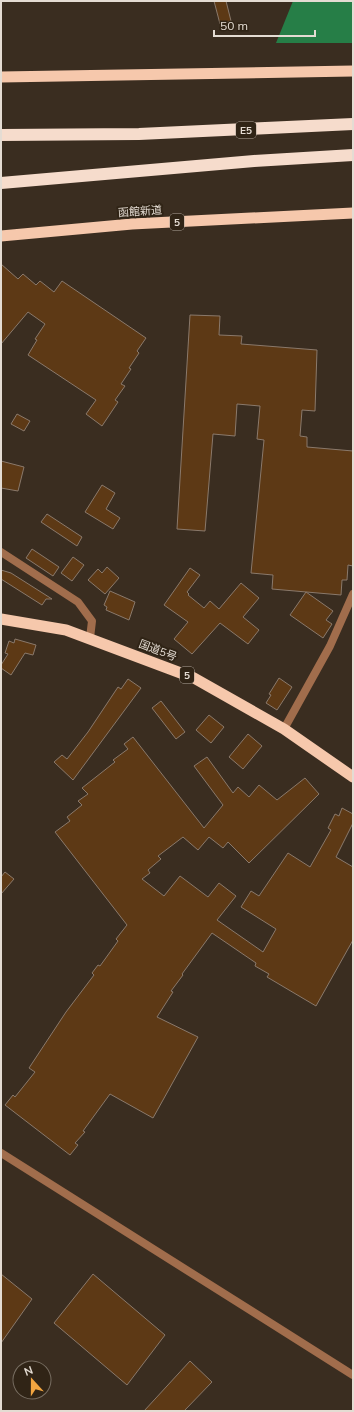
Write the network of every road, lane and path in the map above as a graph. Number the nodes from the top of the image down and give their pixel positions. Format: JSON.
{"nodes":[{"id":1,"x":353,"y":71,"type":"edge"},
{"id":2,"x":1,"y":77,"type":"edge"},
{"id":3,"x":353,"y":124,"type":"edge"},
{"id":4,"x":1,"y":136,"type":"edge"},
{"id":5,"x":353,"y":155,"type":"edge"},
{"id":6,"x":1,"y":183,"type":"edge"},
{"id":7,"x":353,"y":213,"type":"edge"},
{"id":8,"x":1,"y":236,"type":"edge"},
{"id":9,"x":1,"y":552,"type":"edge"},
{"id":10,"x":353,"y":594,"type":"edge"},
{"id":11,"x":1,"y":619,"type":"edge"},
{"id":12,"x":90,"y":638,"type":"junction"},
{"id":13,"x":284,"y":729,"type":"junction"},
{"id":14,"x":353,"y":777,"type":"edge"},
{"id":15,"x":1,"y":1152,"type":"edge"},
{"id":16,"x":353,"y":1376,"type":"edge"}],
"edges":[{"from":1,"to":2,"type":"highway"},
{"from":3,"to":4,"type":"highway","number":"E5"},
{"from":5,"to":6,"type":"highway"},
{"from":7,"to":8,"type":"highway","name":"函館新道","number":"5"},
{"from":9,"to":12,"type":"street"},
{"from":10,"to":13,"type":"street"},
{"from":11,"to":12,"type":"highway","name":"国道5号","number":"5"},
{"from":12,"to":13,"type":"highway","name":"国道5号","number":"5"},
{"from":13,"to":14,"type":"highway","name":"国道5号","number":"5"},
{"from":15,"to":16,"type":"street"}]}
